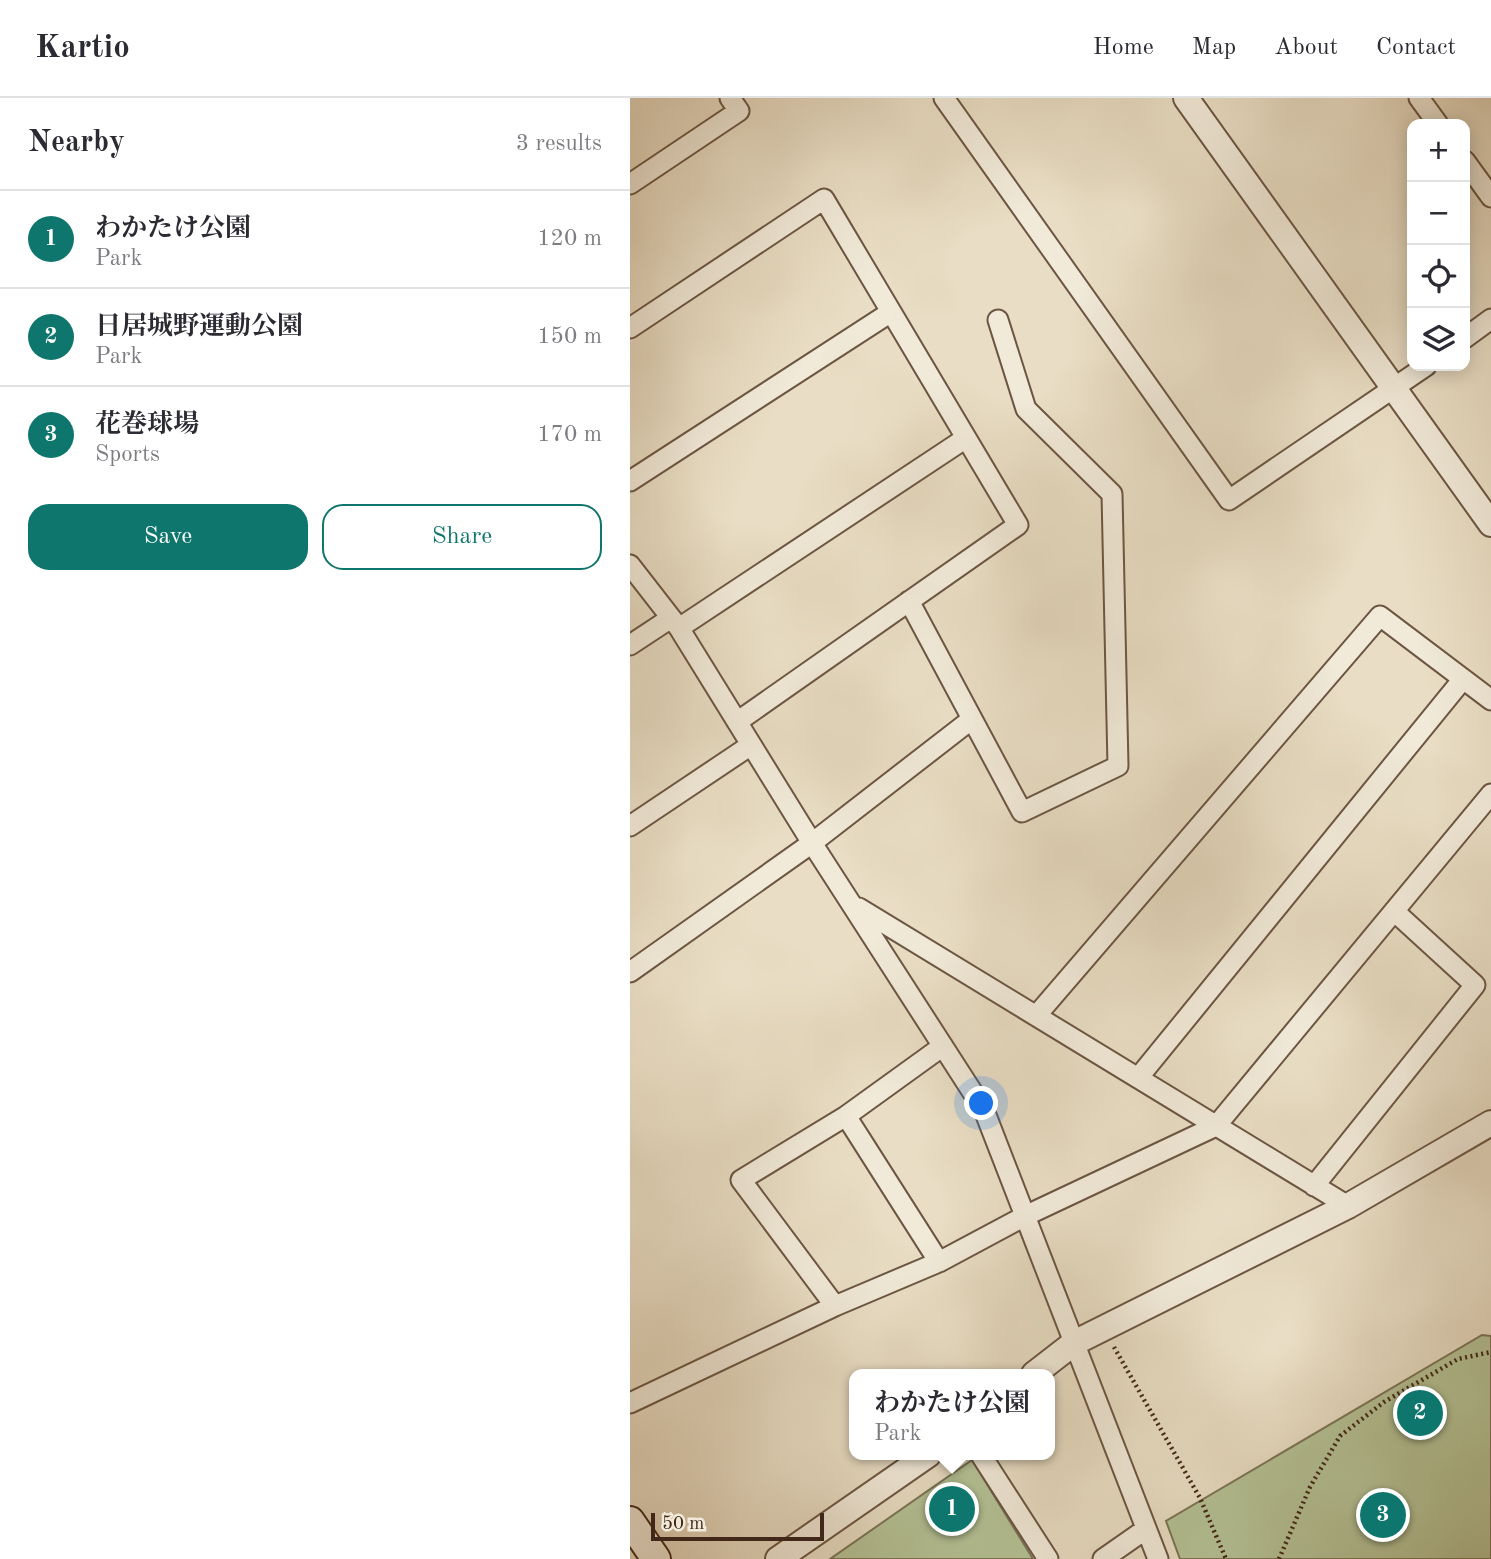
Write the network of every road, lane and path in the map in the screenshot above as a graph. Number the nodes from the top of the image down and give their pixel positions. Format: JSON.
{"nodes":[{"id":1,"x":730,"y":98,"type":"edge"},
{"id":2,"x":944,"y":98,"type":"edge"},
{"id":3,"x":1186,"y":98,"type":"edge"},
{"id":4,"x":1419,"y":98,"type":"edge"},
{"id":5,"x":1434,"y":119,"type":"edge"},
{"id":6,"x":1470,"y":168,"type":"edge"},
{"id":7,"x":630,"y":184,"type":"edge"},
{"id":8,"x":1491,"y":197,"type":"edge"},
{"id":9,"x":891,"y":312,"type":"junction"},
{"id":10,"x":1491,"y":319,"type":"edge"},
{"id":11,"x":998,"y":320,"type":"dead end"},
{"id":12,"x":630,"y":328,"type":"edge"},
{"id":13,"x":1470,"y":334,"type":"edge"},
{"id":14,"x":1419,"y":371,"type":"edge"},
{"id":15,"x":1395,"y":388,"type":"junction"},
{"id":16,"x":966,"y":439,"type":"junction"},
{"id":17,"x":630,"y":481,"type":"edge"},
{"id":18,"x":1491,"y":524,"type":"edge"},
{"id":19,"x":630,"y":565,"type":"edge"},
{"id":20,"x":909,"y":601,"type":"junction"},
{"id":21,"x":675,"y":623,"type":"junction"},
{"id":22,"x":630,"y":645,"type":"edge"},
{"id":23,"x":1463,"y":679,"type":"junction"},
{"id":24,"x":1491,"y":700,"type":"edge"},
{"id":25,"x":972,"y":719,"type":"junction"},
{"id":26,"x":737,"y":722,"type":"junction"},
{"id":27,"x":751,"y":745,"type":"junction"},
{"id":28,"x":1491,"y":793,"type":"edge"},
{"id":29,"x":630,"y":826,"type":"edge"},
{"id":30,"x":812,"y":843,"type":"junction"},
{"id":31,"x":853,"y":904,"type":"junction"},
{"id":32,"x":1394,"y":911,"type":"junction"},
{"id":33,"x":630,"y":972,"type":"edge"},
{"id":34,"x":1036,"y":1016,"type":"junction"},
{"id":35,"x":943,"y":1046,"type":"junction"},
{"id":36,"x":1138,"y":1078,"type":"junction"},
{"id":37,"x":846,"y":1116,"type":"junction"},
{"id":38,"x":1491,"y":1123,"type":"edge"},
{"id":39,"x":1216,"y":1126,"type":"junction"},
{"id":40,"x":1314,"y":1185,"type":"junction"},
{"id":41,"x":1348,"y":1206,"type":"junction"},
{"id":42,"x":1025,"y":1216,"type":"junction"},
{"id":43,"x":939,"y":1262,"type":"junction"},
{"id":44,"x":835,"y":1306,"type":"junction"},
{"id":45,"x":1103,"y":1328,"type":"junction"},
{"id":46,"x":1074,"y":1343,"type":"junction"},
{"id":47,"x":1491,"y":1352,"type":"edge"},
{"id":48,"x":1040,"y":1369,"type":"edge"},
{"id":49,"x":630,"y":1403,"type":"edge"},
{"id":50,"x":921,"y":1460,"type":"edge"},
{"id":51,"x":984,"y":1460,"type":"edge"},
{"id":52,"x":630,"y":1521,"type":"edge"},
{"id":53,"x":1146,"y":1529,"type":"junction"},
{"id":54,"x":656,"y":1559,"type":"edge"},
{"id":55,"x":778,"y":1559,"type":"edge"},
{"id":56,"x":1048,"y":1559,"type":"edge"},
{"id":57,"x":1103,"y":1559,"type":"edge"},
{"id":58,"x":1158,"y":1559,"type":"edge"},
{"id":59,"x":1226,"y":1559,"type":"edge"},
{"id":60,"x":1279,"y":1559,"type":"edge"}],
"edges":[{"from":1,"to":7,"type":"street"},
{"from":2,"to":15,"type":"street"},
{"from":3,"to":15,"type":"street"},
{"from":4,"to":5,"type":"street"},
{"from":6,"to":8,"type":"street"},
{"from":9,"to":12,"type":"street"},
{"from":9,"to":16,"type":"street"},
{"from":9,"to":17,"type":"street"},
{"from":10,"to":13,"type":"street"},
{"from":11,"to":25,"type":"street"},
{"from":14,"to":15,"type":"street"},
{"from":15,"to":18,"type":"street"},
{"from":16,"to":20,"type":"street"},
{"from":16,"to":21,"type":"street"},
{"from":19,"to":21,"type":"street"},
{"from":20,"to":25,"type":"street"},
{"from":20,"to":26,"type":"street"},
{"from":21,"to":22,"type":"street"},
{"from":21,"to":26,"type":"street"},
{"from":23,"to":24,"type":"street"},
{"from":23,"to":34,"type":"street"},
{"from":23,"to":36,"type":"street"},
{"from":25,"to":30,"type":"street"},
{"from":26,"to":27,"type":"street"},
{"from":27,"to":29,"type":"street"},
{"from":27,"to":30,"type":"street"},
{"from":28,"to":32,"type":"street"},
{"from":30,"to":31,"type":"street"},
{"from":30,"to":33,"type":"street"},
{"from":31,"to":34,"type":"street"},
{"from":31,"to":35,"type":"street"},
{"from":32,"to":39,"type":"street"},
{"from":32,"to":40,"type":"street"},
{"from":34,"to":36,"type":"street"},
{"from":35,"to":37,"type":"street"},
{"from":35,"to":42,"type":"street"},
{"from":36,"to":39,"type":"street"},
{"from":37,"to":43,"type":"street"},
{"from":37,"to":44,"type":"street"},
{"from":38,"to":41,"type":"street"},
{"from":39,"to":40,"type":"street"},
{"from":39,"to":42,"type":"street"},
{"from":40,"to":41,"type":"street"},
{"from":41,"to":45,"type":"street"},
{"from":42,"to":43,"type":"street"},
{"from":42,"to":46,"type":"street"},
{"from":43,"to":44,"type":"street"},
{"from":44,"to":49,"type":"street"},
{"from":45,"to":46,"type":"street"},
{"from":45,"to":59,"type":"path"},
{"from":46,"to":48,"type":"street"},
{"from":46,"to":53,"type":"street"},
{"from":47,"to":60,"type":"path"},
{"from":50,"to":55,"type":"street"},
{"from":51,"to":56,"type":"street"},
{"from":52,"to":54,"type":"main road"},
{"from":53,"to":57,"type":"street"},
{"from":53,"to":58,"type":"street"}]}
